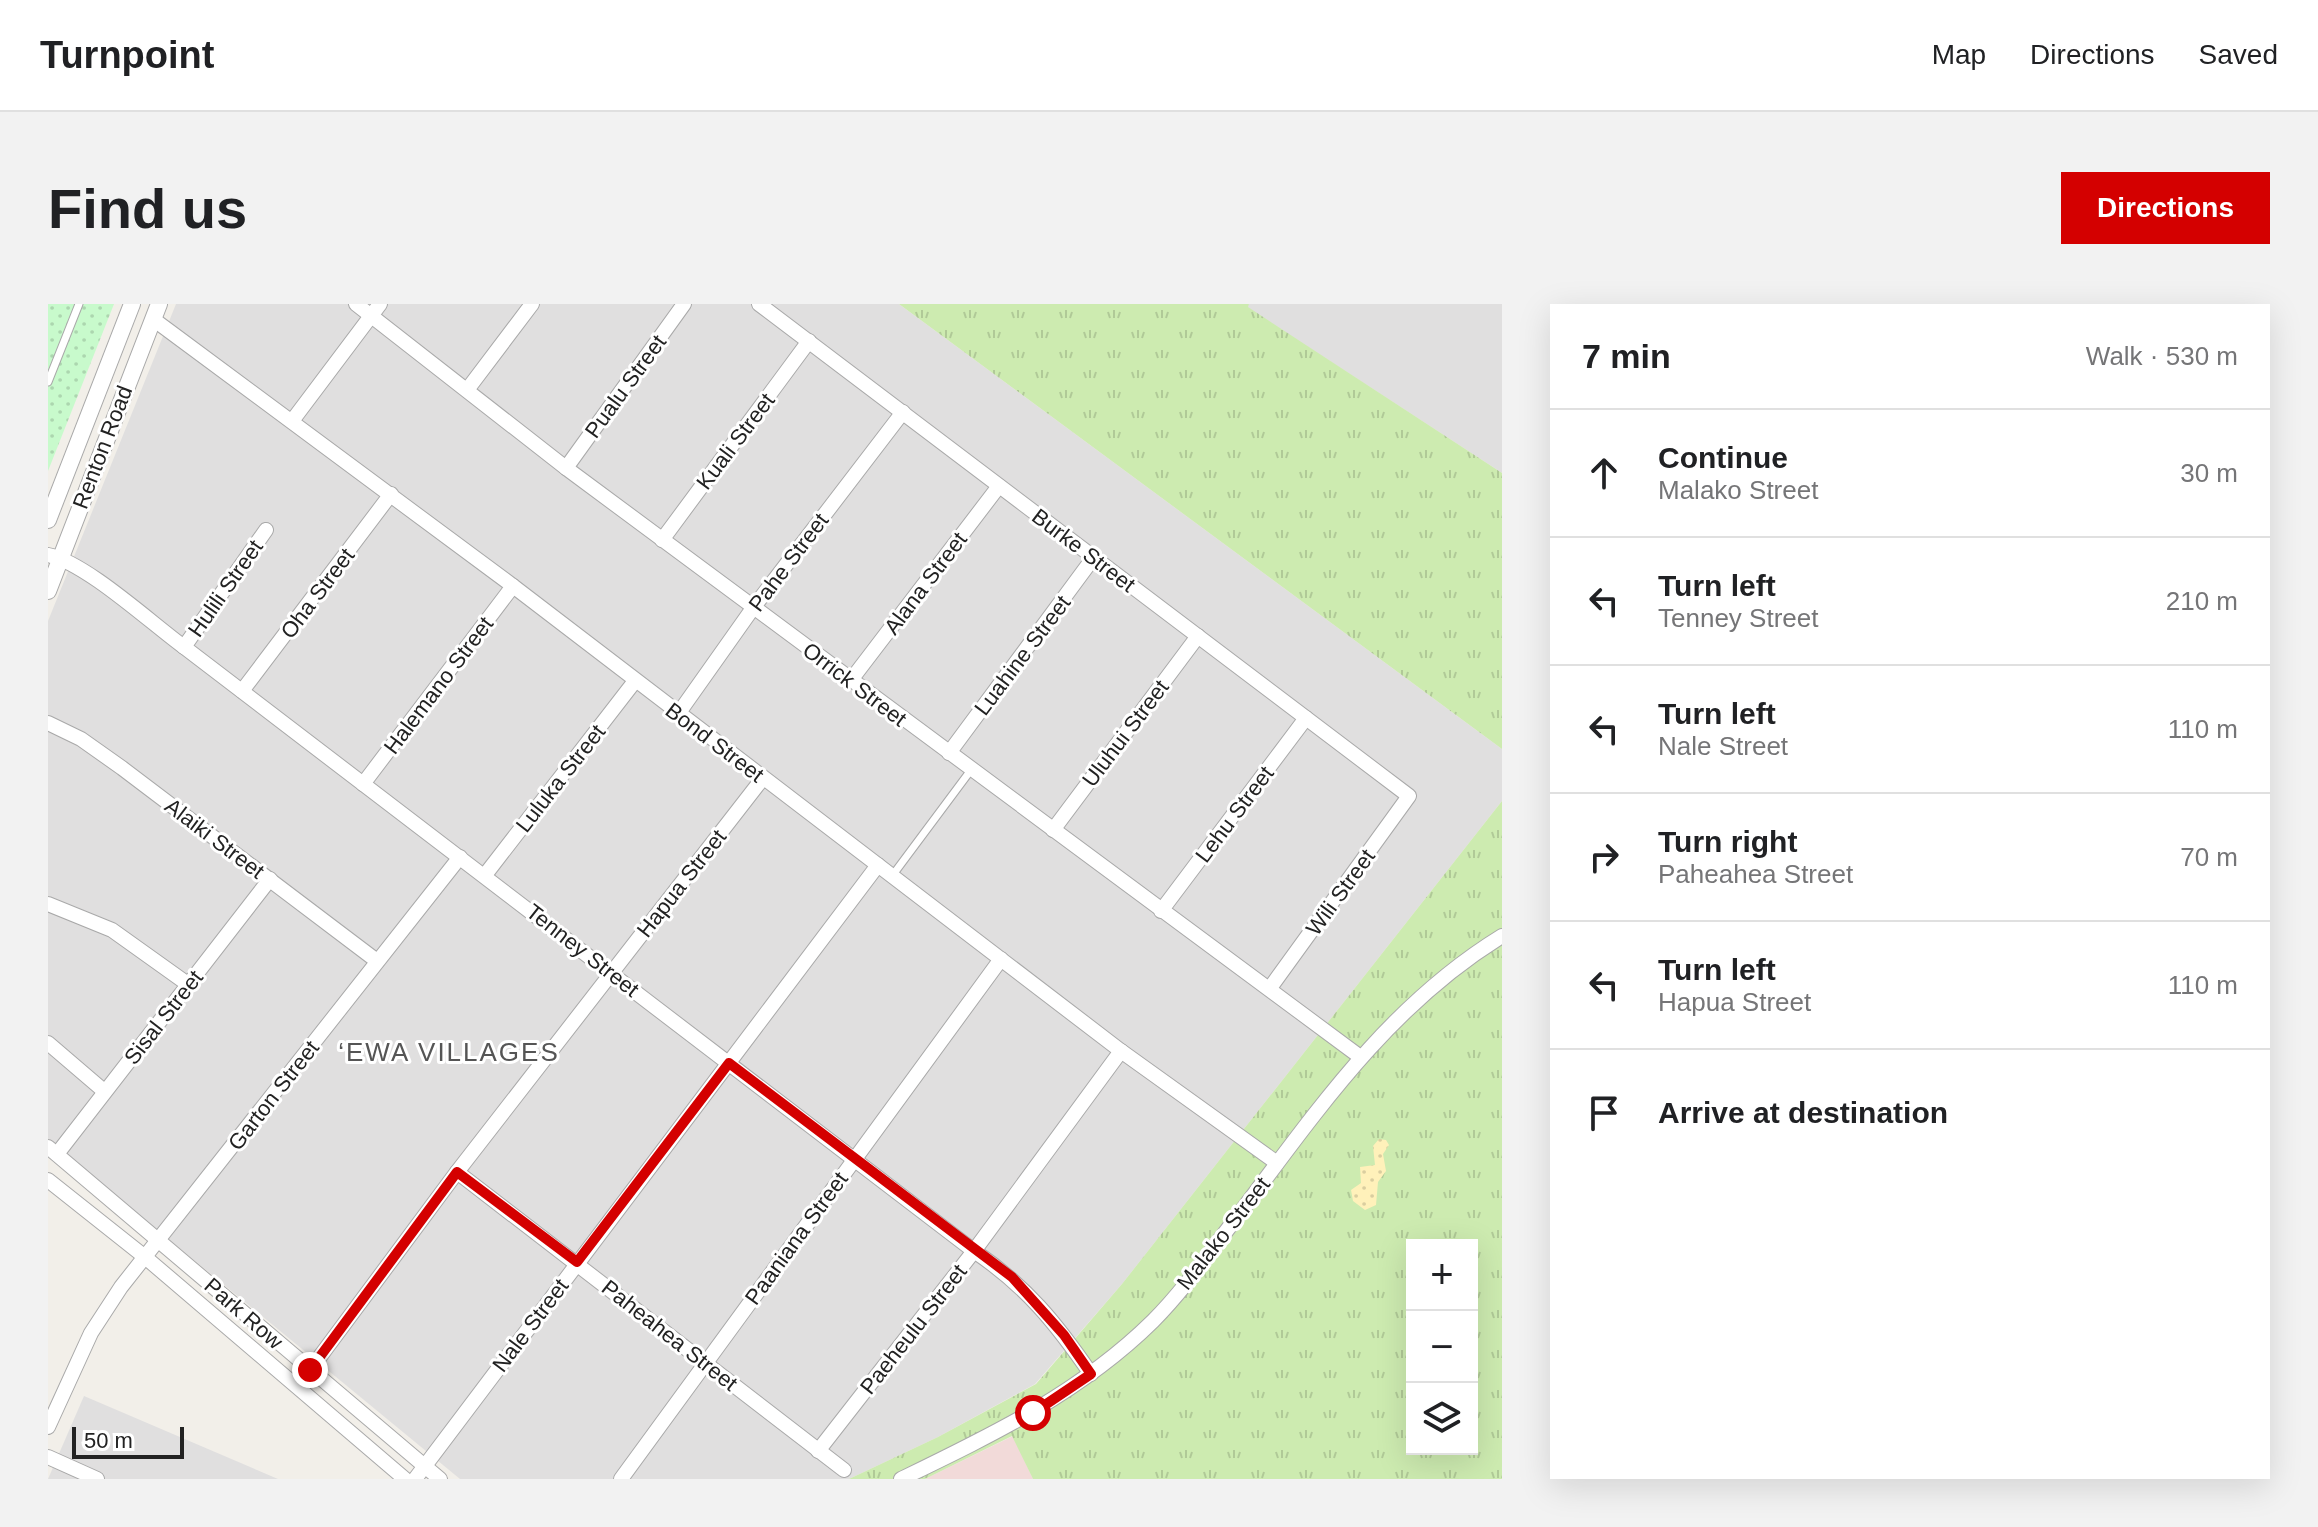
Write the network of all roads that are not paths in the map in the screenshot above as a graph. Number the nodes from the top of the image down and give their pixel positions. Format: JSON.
{"nodes":[{"id":1,"x":79,"y":304,"type":"edge"},
{"id":2,"x":132,"y":304,"type":"edge"},
{"id":3,"x":356,"y":304,"type":"edge"},
{"id":4,"x":532,"y":304,"type":"edge"},
{"id":5,"x":684,"y":304,"type":"edge"},
{"id":6,"x":759,"y":304,"type":"edge"},
{"id":7,"x":376,"y":310,"type":"edge"},
{"id":8,"x":156,"y":312,"type":"edge"},
{"id":9,"x":809,"y":341,"type":"junction"},
{"id":10,"x":48,"y":382,"type":"edge"},
{"id":11,"x":467,"y":390,"type":"junction"},
{"id":12,"x":903,"y":412,"type":"junction"},
{"id":13,"x":292,"y":421,"type":"junction"},
{"id":14,"x":566,"y":468,"type":"junction"},
{"id":15,"x":999,"y":486,"type":"junction"},
{"id":16,"x":391,"y":494,"type":"junction"},
{"id":17,"x":48,"y":520,"type":"edge"},
{"id":18,"x":266,"y":530,"type":"dead end"},
{"id":19,"x":662,"y":540,"type":"junction"},
{"id":20,"x":54,"y":556,"type":"edge"},
{"id":21,"x":1094,"y":557,"type":"junction"},
{"id":22,"x":513,"y":586,"type":"junction"},
{"id":23,"x":48,"y":591,"type":"edge"},
{"id":24,"x":753,"y":608,"type":"junction"},
{"id":25,"x":1198,"y":636,"type":"junction"},
{"id":26,"x":184,"y":647,"type":"junction"},
{"id":27,"x":851,"y":680,"type":"junction"},
{"id":28,"x":635,"y":681,"type":"junction"},
{"id":29,"x":242,"y":691,"type":"junction"},
{"id":30,"x":678,"y":714,"type":"junction"},
{"id":31,"x":1306,"y":718,"type":"junction"},
{"id":32,"x":48,"y":723,"type":"edge"},
{"id":33,"x":949,"y":753,"type":"junction"},
{"id":34,"x":971,"y":770,"type":"junction"},
{"id":35,"x":763,"y":778,"type":"junction"},
{"id":36,"x":363,"y":784,"type":"junction"},
{"id":37,"x":1409,"y":796,"type":"joint"},
{"id":38,"x":1053,"y":830,"type":"junction"},
{"id":39,"x":460,"y":857,"type":"junction"},
{"id":40,"x":878,"y":865,"type":"junction"},
{"id":41,"x":485,"y":875,"type":"junction"},
{"id":42,"x":892,"y":876,"type":"junction"},
{"id":43,"x":270,"y":879,"type":"junction"},
{"id":44,"x":48,"y":904,"type":"edge"},
{"id":45,"x":1161,"y":911,"type":"junction"},
{"id":46,"x":1502,"y":936,"type":"edge"},
{"id":47,"x":1001,"y":959,"type":"junction"},
{"id":48,"x":377,"y":961,"type":"junction"},
{"id":49,"x":612,"y":972,"type":"junction"},
{"id":50,"x":189,"y":985,"type":"junction"},
{"id":51,"x":1270,"y":988,"type":"junction"},
{"id":52,"x":48,"y":1043,"type":"edge"},
{"id":53,"x":1121,"y":1051,"type":"junction"},
{"id":54,"x":1359,"y":1056,"type":"junction"},
{"id":55,"x":729,"y":1063,"type":"junction"},
{"id":56,"x":104,"y":1091,"type":"junction"},
{"id":57,"x":52,"y":1150,"type":"edge"},
{"id":58,"x":854,"y":1158,"type":"junction"},
{"id":59,"x":1277,"y":1163,"type":"junction"},
{"id":60,"x":457,"y":1172,"type":"junction"},
{"id":61,"x":48,"y":1180,"type":"edge"},
{"id":62,"x":159,"y":1240,"type":"junction"},
{"id":63,"x":974,"y":1251,"type":"junction"},
{"id":64,"x":145,"y":1257,"type":"junction"},
{"id":65,"x":577,"y":1262,"type":"junction"},
{"id":66,"x":705,"y":1363,"type":"junction"},
{"id":67,"x":310,"y":1370,"type":"junction"},
{"id":68,"x":1091,"y":1374,"type":"junction"},
{"id":69,"x":48,"y":1427,"type":"edge"},
{"id":70,"x":818,"y":1451,"type":"junction"},
{"id":71,"x":48,"y":1457,"type":"edge"},
{"id":72,"x":424,"y":1466,"type":"junction"},
{"id":73,"x":844,"y":1470,"type":"dead end"},
{"id":74,"x":97,"y":1479,"type":"edge"},
{"id":75,"x":405,"y":1479,"type":"edge"},
{"id":76,"x":415,"y":1479,"type":"edge"},
{"id":77,"x":440,"y":1479,"type":"edge"},
{"id":78,"x":621,"y":1479,"type":"edge"},
{"id":79,"x":901,"y":1479,"type":"edge"}],
"edges":[{"from":1,"to":10,"type":"lane"},
{"from":2,"to":17,"type":"street","name":"Renton Road"},
{"from":3,"to":7,"type":"street","name":"Orrick Street"},
{"from":4,"to":11,"type":"street"},
{"from":5,"to":14,"type":"street","name":"Pualu Street"},
{"from":6,"to":9,"type":"street","name":"Burke Street"},
{"from":7,"to":11,"type":"street","name":"Orrick Street"},
{"from":7,"to":13,"type":"street"},
{"from":8,"to":13,"type":"street","name":"Bond Street"},
{"from":8,"to":20,"type":"street","name":"Renton Road"},
{"from":9,"to":12,"type":"street","name":"Burke Street"},
{"from":9,"to":19,"type":"street","name":"Kuali Street"},
{"from":11,"to":14,"type":"street","name":"Orrick Street"},
{"from":12,"to":15,"type":"street","name":"Burke Street"},
{"from":12,"to":24,"type":"street","name":"Pahe Street"},
{"from":13,"to":16,"type":"street","name":"Bond Street"},
{"from":14,"to":19,"type":"street","name":"Orrick Street"},
{"from":15,"to":21,"type":"street","name":"Burke Street"},
{"from":15,"to":27,"type":"street","name":"Alana Street"},
{"from":16,"to":22,"type":"street","name":"Bond Street"},
{"from":16,"to":29,"type":"street","name":"Oha Street"},
{"from":18,"to":26,"type":"street","name":"Hulili Street"},
{"from":19,"to":24,"type":"street","name":"Orrick Street"},
{"from":20,"to":23,"type":"street","name":"Renton Road"},
{"from":20,"to":26,"type":"street","name":"Tenney Street"},
{"from":21,"to":25,"type":"street","name":"Burke Street"},
{"from":21,"to":33,"type":"street","name":"Luahine Street"},
{"from":22,"to":28,"type":"street","name":"Bond Street"},
{"from":22,"to":36,"type":"street","name":"Halemano Street"},
{"from":24,"to":27,"type":"street","name":"Orrick Street"},
{"from":24,"to":30,"type":"street","name":"Pahe Street"},
{"from":25,"to":31,"type":"street","name":"Burke Street"},
{"from":25,"to":38,"type":"street","name":"Uluhui Street"},
{"from":26,"to":29,"type":"street","name":"Tenney Street"},
{"from":27,"to":33,"type":"street","name":"Orrick Street"},
{"from":28,"to":30,"type":"street","name":"Bond Street"},
{"from":28,"to":41,"type":"street","name":"Luluka Street"},
{"from":29,"to":36,"type":"street","name":"Tenney Street"},
{"from":30,"to":35,"type":"street","name":"Bond Street"},
{"from":31,"to":37,"type":"street","name":"Burke Street"},
{"from":31,"to":45,"type":"street","name":"Lehu Street"},
{"from":32,"to":43,"type":"street","name":"Alaiki Street"},
{"from":33,"to":34,"type":"street","name":"Orrick Street"},
{"from":34,"to":38,"type":"street","name":"Orrick Street"},
{"from":34,"to":42,"type":"lane"},
{"from":35,"to":40,"type":"street","name":"Bond Street"},
{"from":35,"to":49,"type":"street","name":"Hapua Street"},
{"from":36,"to":39,"type":"street","name":"Tenney Street"},
{"from":37,"to":51,"type":"street","name":"Wili Street"},
{"from":38,"to":45,"type":"street","name":"Orrick Street"},
{"from":39,"to":41,"type":"street","name":"Tenney Street"},
{"from":39,"to":48,"type":"street","name":"Garton Street"},
{"from":40,"to":42,"type":"street","name":"Bond Street"},
{"from":40,"to":55,"type":"street","name":"Nale Street"},
{"from":41,"to":49,"type":"street","name":"Tenney Street"},
{"from":42,"to":47,"type":"street","name":"Bond Street"},
{"from":43,"to":48,"type":"street","name":"Alaiki Street"},
{"from":43,"to":50,"type":"street","name":"Sisal Street"},
{"from":44,"to":50,"type":"street"},
{"from":45,"to":51,"type":"street","name":"Orrick Street"},
{"from":46,"to":54,"type":"street","name":"Malako Street"},
{"from":47,"to":53,"type":"street","name":"Bond Street"},
{"from":47,"to":58,"type":"street","name":"Paaniana Street"},
{"from":48,"to":62,"type":"street","name":"Garton Street"},
{"from":49,"to":55,"type":"street","name":"Tenney Street"},
{"from":49,"to":60,"type":"street","name":"Hapua Street"},
{"from":50,"to":56,"type":"street","name":"Sisal Street"},
{"from":51,"to":54,"type":"street","name":"Orrick Street"},
{"from":52,"to":56,"type":"street"},
{"from":53,"to":59,"type":"street","name":"Bond Street"},
{"from":53,"to":63,"type":"street","name":"Paeheulu Street"},
{"from":54,"to":59,"type":"street","name":"Malako Street"},
{"from":55,"to":58,"type":"street","name":"Tenney Street"},
{"from":55,"to":65,"type":"street","name":"Nale Street"},
{"from":56,"to":57,"type":"street","name":"Sisal Street"},
{"from":57,"to":62,"type":"street","name":"Park Row"},
{"from":58,"to":63,"type":"street","name":"Tenney Street"},
{"from":58,"to":66,"type":"street","name":"Paaniana Street"},
{"from":59,"to":68,"type":"street","name":"Malako Street"},
{"from":60,"to":65,"type":"street","name":"Paheahea Street"},
{"from":60,"to":67,"type":"street","name":"Hapua Street"},
{"from":61,"to":64,"type":"street","name":"Park Row"},
{"from":62,"to":64,"type":"street","name":"Garton Street"},
{"from":62,"to":67,"type":"street","name":"Park Row"},
{"from":63,"to":68,"type":"street","name":"Tenney Street"},
{"from":63,"to":70,"type":"street","name":"Paeheulu Street"},
{"from":64,"to":69,"type":"street","name":"Garton Street"},
{"from":64,"to":75,"type":"street","name":"Park Row"},
{"from":65,"to":66,"type":"street","name":"Paheahea Street"},
{"from":65,"to":72,"type":"street","name":"Nale Street"},
{"from":66,"to":70,"type":"street","name":"Paheahea Street"},
{"from":66,"to":78,"type":"street","name":"Paaniana Street"},
{"from":67,"to":72,"type":"street","name":"Park Row"},
{"from":68,"to":79,"type":"street","name":"Malako Street"},
{"from":70,"to":73,"type":"street","name":"Paheahea Street"},
{"from":71,"to":74,"type":"street"},
{"from":72,"to":76,"type":"street","name":"Nale Street"},
{"from":72,"to":77,"type":"street","name":"Park Row"}]}
